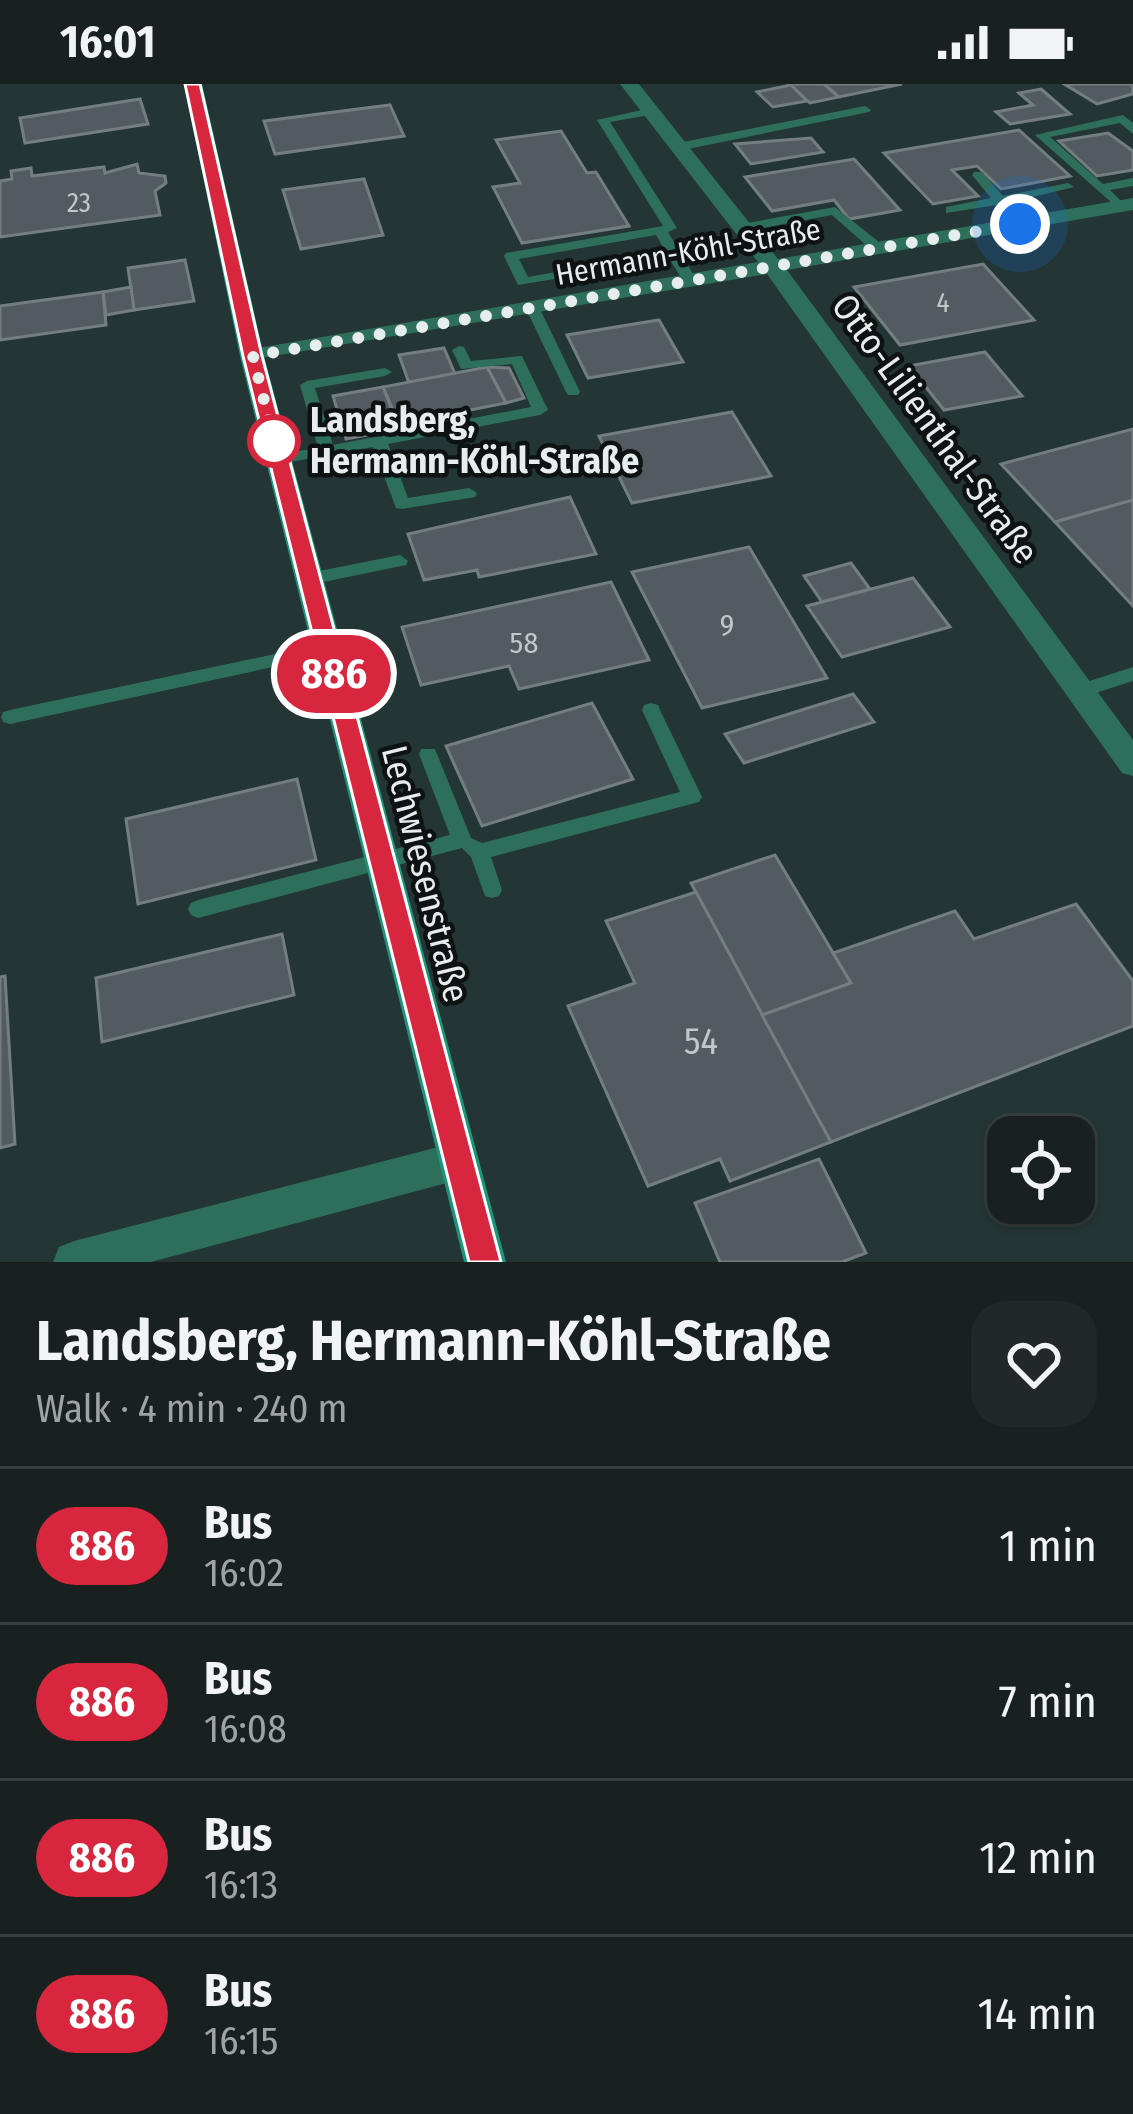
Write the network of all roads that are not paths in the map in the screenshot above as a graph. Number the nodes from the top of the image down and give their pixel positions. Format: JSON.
{"nodes":[{"id":1,"x":629,"y":84,"type":"edge"},
{"id":2,"x":198,"y":85,"type":"edge"},
{"id":3,"x":865,"y":110,"type":"dead end"},
{"id":4,"x":651,"y":112,"type":"junction"},
{"id":5,"x":1133,"y":130,"type":"edge"},
{"id":6,"x":678,"y":147,"type":"junction"},
{"id":7,"x":978,"y":176,"type":"dead end"},
{"id":8,"x":1133,"y":182,"type":"edge"},
{"id":9,"x":1068,"y":187,"type":"dead end"},
{"id":10,"x":1101,"y":188,"type":"junction"},
{"id":11,"x":1001,"y":200,"type":"junction"},
{"id":12,"x":1127,"y":205,"type":"edge"},
{"id":13,"x":951,"y":210,"type":"dead end"},
{"id":14,"x":1020,"y":224,"type":"junction"},
{"id":15,"x":742,"y":228,"type":"junction"},
{"id":16,"x":660,"y":230,"type":"junction"},
{"id":17,"x":879,"y":249,"type":"junction"},
{"id":18,"x":674,"y":255,"type":"junction"},
{"id":19,"x":774,"y":268,"type":"junction"},
{"id":20,"x":691,"y":282,"type":"junction"},
{"id":21,"x":533,"y":309,"type":"junction"},
{"id":22,"x":459,"y":350,"type":"dead end"},
{"id":23,"x":253,"y":356,"type":"junction"},
{"id":24,"x":386,"y":372,"type":"dead end"},
{"id":25,"x":573,"y":392,"type":"dead end"},
{"id":26,"x":380,"y":440,"type":"junction"},
{"id":27,"x":327,"y":451,"type":"junction"},
{"id":28,"x":279,"y":459,"type":"junction"},
{"id":29,"x":469,"y":493,"type":"dead end"},
{"id":30,"x":400,"y":561,"type":"dead end"},
{"id":31,"x":309,"y":579,"type":"junction"},
{"id":32,"x":327,"y":649,"type":"junction"},
{"id":33,"x":1133,"y":674,"type":"edge"},
{"id":34,"x":1080,"y":691,"type":"junction"},
{"id":35,"x":651,"y":710,"type":"dead end"},
{"id":36,"x":10,"y":717,"type":"dead end"},
{"id":37,"x":428,"y":754,"type":"dead end"},
{"id":38,"x":1133,"y":764,"type":"edge"},
{"id":39,"x":471,"y":846,"type":"junction"},
{"id":40,"x":382,"y":864,"type":"junction"},
{"id":41,"x":491,"y":890,"type":"dead end"},
{"id":42,"x":198,"y":909,"type":"dead end"},
{"id":43,"x":458,"y":1161,"type":"junction"},
{"id":44,"x":74,"y":1262,"type":"edge"},
{"id":45,"x":485,"y":1262,"type":"edge"}],
"edges":[{"from":1,"to":4,"type":"street","name":"Otto-Lilienthal-Straße"},
{"from":2,"to":23,"type":"street","name":"Lechwiesenstraße"},
{"from":3,"to":6,"type":"lane"},
{"from":4,"to":6,"type":"street","name":"Otto-Lilienthal-Straße"},
{"from":4,"to":16,"type":"lane"},
{"from":5,"to":10,"type":"lane"},
{"from":6,"to":15,"type":"street","name":"Otto-Lilienthal-Straße"},
{"from":7,"to":11,"type":"lane"},
{"from":8,"to":10,"type":"lane"},
{"from":9,"to":11,"type":"lane"},
{"from":10,"to":12,"type":"lane"},
{"from":11,"to":13,"type":"lane"},
{"from":11,"to":14,"type":"lane"},
{"from":12,"to":14,"type":"street","name":"Hermann-Köhl-Straße"},
{"from":14,"to":17,"type":"street","name":"Hermann-Köhl-Straße"},
{"from":15,"to":17,"type":"lane"},
{"from":15,"to":19,"type":"street","name":"Otto-Lilienthal-Straße"},
{"from":16,"to":18,"type":"lane"},
{"from":16,"to":18,"type":"lane"},
{"from":17,"to":19,"type":"street","name":"Hermann-Köhl-Straße"},
{"from":18,"to":20,"type":"lane"},
{"from":19,"to":20,"type":"street","name":"Hermann-Köhl-Straße"},
{"from":19,"to":34,"type":"street","name":"Otto-Lilienthal-Straße"},
{"from":20,"to":21,"type":"street","name":"Hermann-Köhl-Straße"},
{"from":21,"to":23,"type":"street","name":"Hermann-Köhl-Straße"},
{"from":21,"to":25,"type":"lane"},
{"from":22,"to":26,"type":"lane"},
{"from":23,"to":28,"type":"street","name":"Lechwiesenstraße"},
{"from":24,"to":27,"type":"lane"},
{"from":26,"to":27,"type":"lane"},
{"from":26,"to":29,"type":"lane"},
{"from":27,"to":28,"type":"lane"},
{"from":28,"to":31,"type":"street","name":"Lechwiesenstraße"},
{"from":30,"to":31,"type":"lane"},
{"from":31,"to":32,"type":"street","name":"Lechwiesenstraße"},
{"from":32,"to":36,"type":"lane"},
{"from":32,"to":40,"type":"street","name":"Lechwiesenstraße"},
{"from":33,"to":34,"type":"lane"},
{"from":34,"to":38,"type":"street","name":"Otto-Lilienthal-Straße"},
{"from":35,"to":39,"type":"lane"},
{"from":37,"to":39,"type":"lane"},
{"from":39,"to":40,"type":"lane"},
{"from":39,"to":41,"type":"lane"},
{"from":40,"to":42,"type":"lane"},
{"from":40,"to":43,"type":"street","name":"Lechwiesenstraße"},
{"from":43,"to":44,"type":"street"},
{"from":43,"to":45,"type":"street","name":"Lechwiesenstraße"}]}
